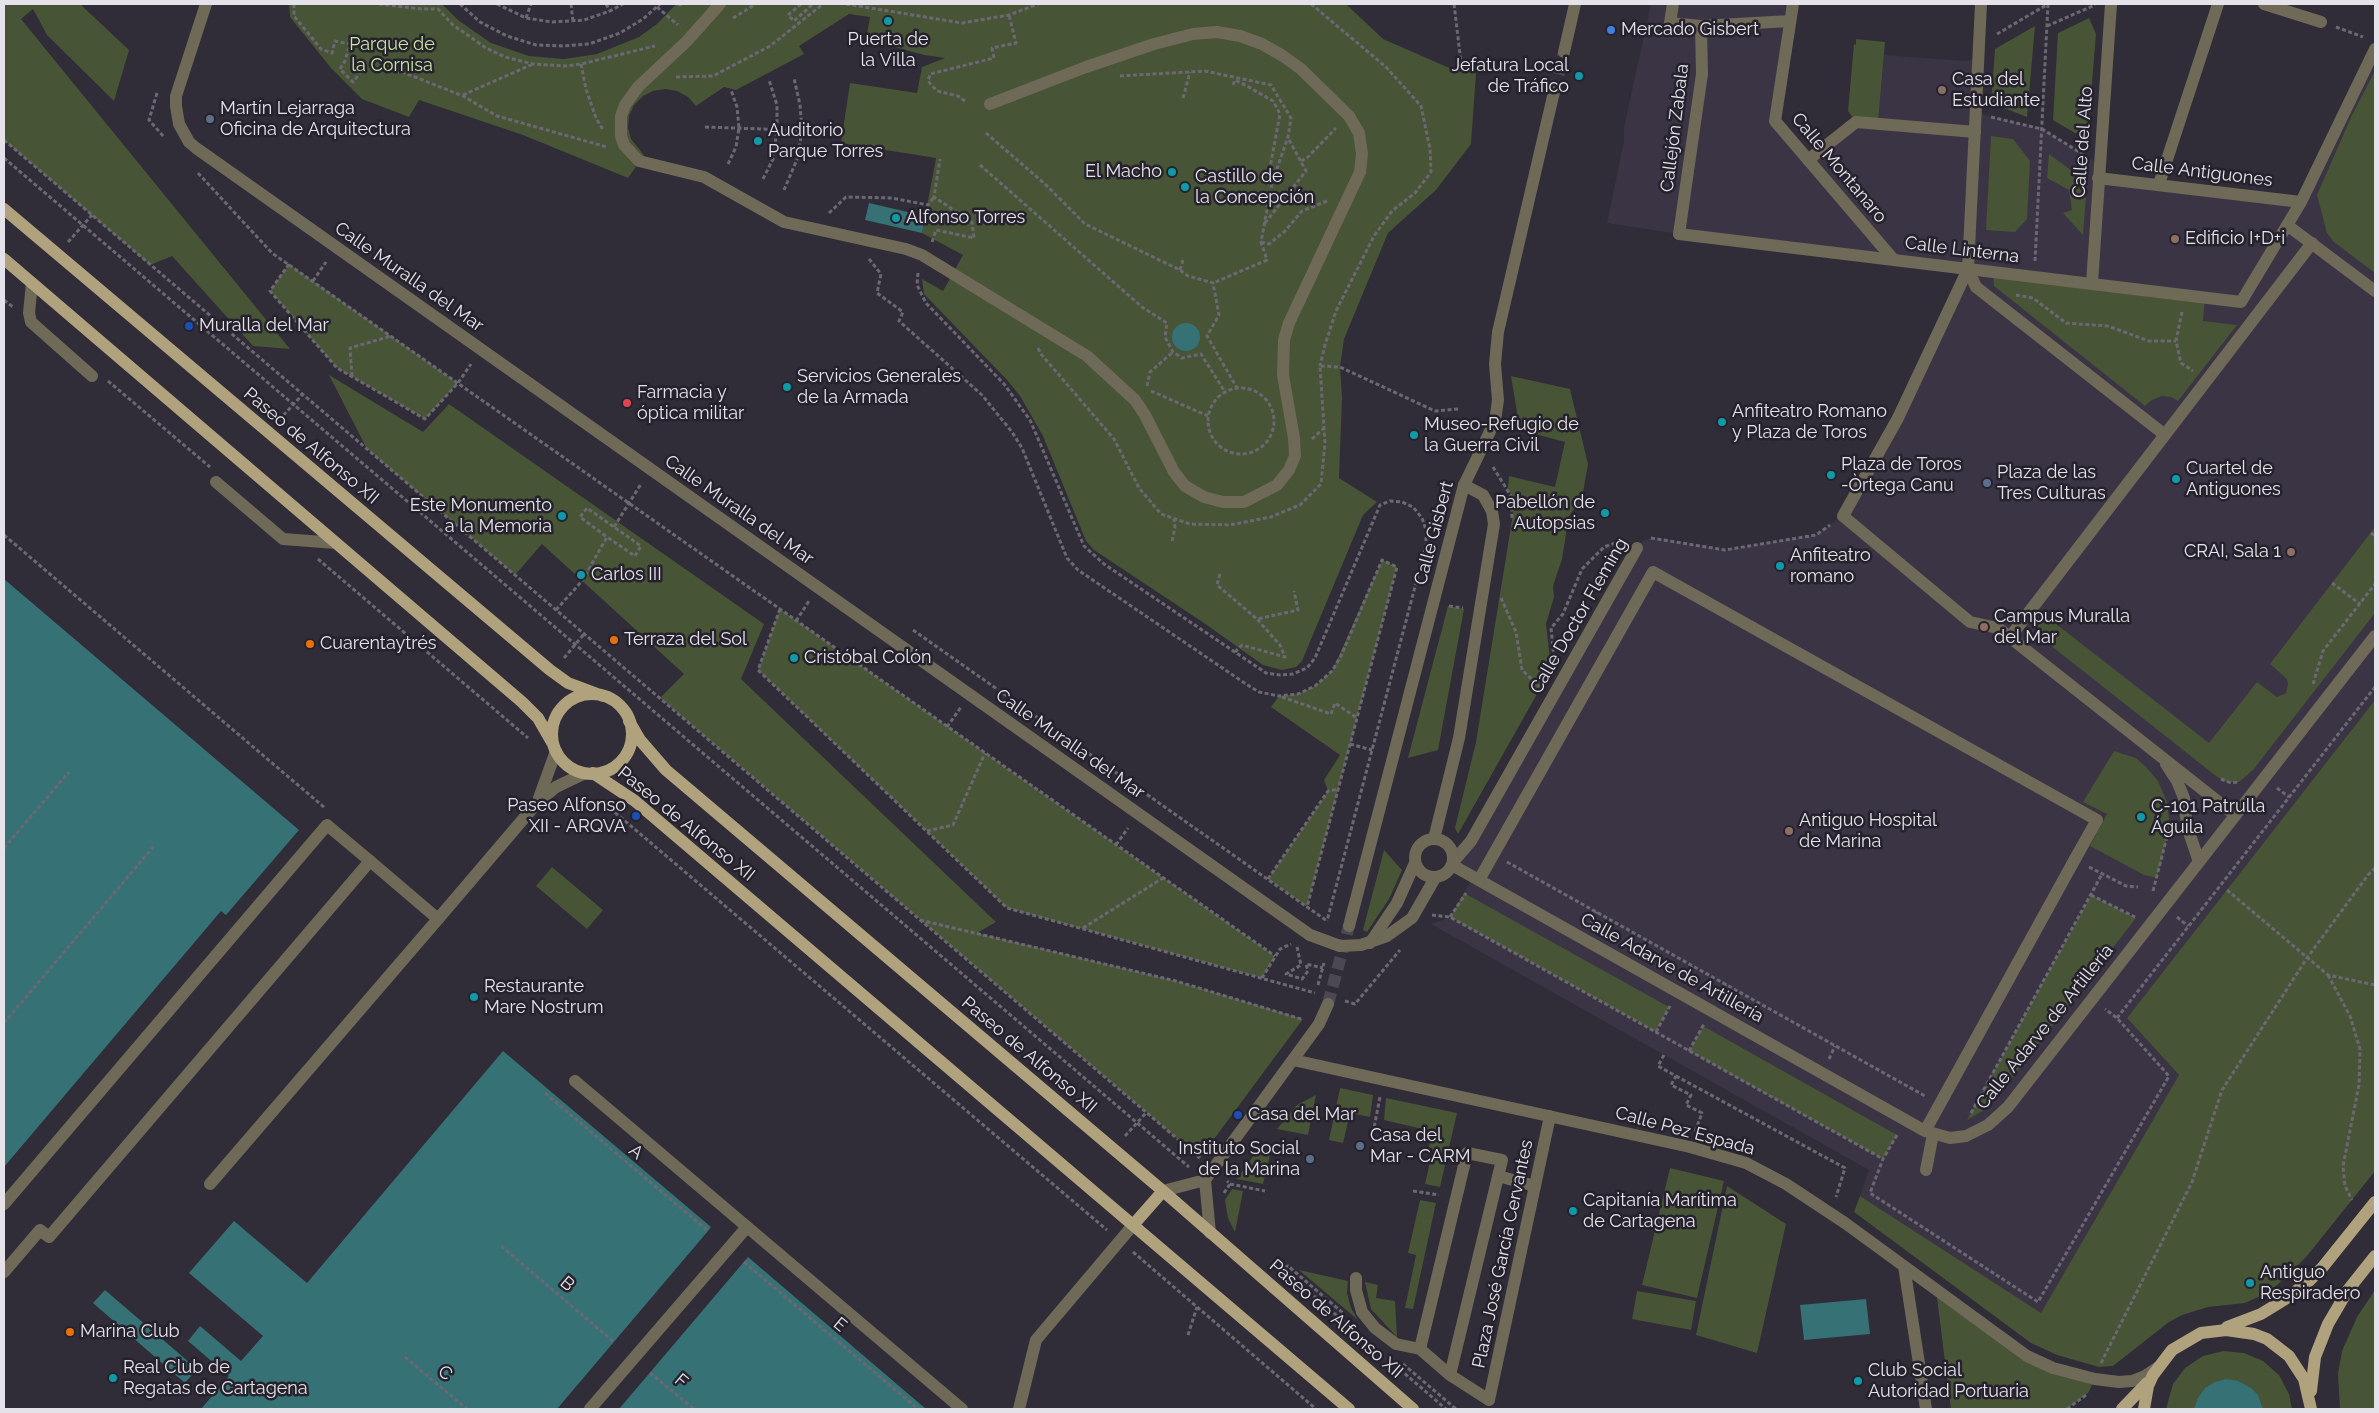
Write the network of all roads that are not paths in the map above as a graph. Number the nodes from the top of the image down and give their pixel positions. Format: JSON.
{"nodes":[{"id":1,"x":206,"y":4,"type":"edge"},
{"id":2,"x":720,"y":4,"type":"edge"},
{"id":3,"x":1575,"y":4,"type":"edge"},
{"id":4,"x":1673,"y":4,"type":"edge"},
{"id":5,"x":1793,"y":4,"type":"edge"},
{"id":6,"x":1981,"y":4,"type":"edge"},
{"id":7,"x":2111,"y":4,"type":"edge"},
{"id":8,"x":2218,"y":4,"type":"edge"},
{"id":9,"x":2264,"y":4,"type":"edge"},
{"id":10,"x":1790,"y":21,"type":"junction"},
{"id":11,"x":2321,"y":22,"type":"road end"},
{"id":12,"x":1701,"y":26,"type":"junction"},
{"id":13,"x":2375,"y":49,"type":"edge"},
{"id":14,"x":1564,"y":52,"type":"tunnel mouth"},
{"id":15,"x":1554,"y":92,"type":"tunnel mouth"},
{"id":16,"x":990,"y":104,"type":"dead end"},
{"id":17,"x":1975,"y":132,"type":"junction"},
{"id":18,"x":1808,"y":160,"type":"junction"},
{"id":19,"x":2098,"y":178,"type":"junction"},
{"id":20,"x":2159,"y":184,"type":"junction"},
{"id":21,"x":2301,"y":202,"type":"junction"},
{"id":22,"x":4,"y":210,"type":"edge"},
{"id":23,"x":2287,"y":225,"type":"junction"},
{"id":24,"x":1679,"y":234,"type":"joint"},
{"id":25,"x":2312,"y":243,"type":"junction"},
{"id":26,"x":4,"y":259,"type":"edge"},
{"id":27,"x":1893,"y":259,"type":"junction"},
{"id":28,"x":1968,"y":269,"type":"junction"},
{"id":29,"x":32,"y":283,"type":"junction"},
{"id":30,"x":2092,"y":283,"type":"junction"},
{"id":31,"x":2375,"y":291,"type":"edge"},
{"id":32,"x":92,"y":376,"type":"dead end"},
{"id":33,"x":2165,"y":434,"type":"junction"},
{"id":34,"x":216,"y":482,"type":"dead end"},
{"id":35,"x":1464,"y":485,"type":"junction"},
{"id":36,"x":336,"y":543,"type":"junction"},
{"id":37,"x":1629,"y":543,"type":"road end"},
{"id":38,"x":2375,"y":636,"type":"edge"},
{"id":39,"x":2010,"y":637,"type":"junction"},
{"id":40,"x":603,"y":696,"type":"junction"},
{"id":41,"x":629,"y":721,"type":"junction"},
{"id":42,"x":2149,"y":746,"type":"junction"},
{"id":43,"x":555,"y":747,"type":"junction"},
{"id":44,"x":589,"y":773,"type":"junction"},
{"id":45,"x":537,"y":803,"type":"junction"},
{"id":46,"x":2236,"y":815,"type":"junction"},
{"id":47,"x":1434,"y":839,"type":"junction"},
{"id":48,"x":370,"y":861,"type":"junction"},
{"id":49,"x":2199,"y":862,"type":"junction"},
{"id":50,"x":1415,"y":864,"type":"junction"},
{"id":51,"x":1453,"y":864,"type":"junction"},
{"id":52,"x":1435,"y":878,"type":"junction"},
{"id":53,"x":1479,"y":880,"type":"junction"},
{"id":54,"x":438,"y":919,"type":"junction"},
{"id":55,"x":1349,"y":926,"type":"tunnel mouth"},
{"id":56,"x":1370,"y":943,"type":"junction"},
{"id":57,"x":1328,"y":1004,"type":"tunnel mouth"},
{"id":58,"x":1293,"y":1060,"type":"junction"},
{"id":59,"x":575,"y":1081,"type":"dead end"},
{"id":60,"x":1550,"y":1116,"type":"junction"},
{"id":61,"x":1929,"y":1132,"type":"junction"},
{"id":62,"x":1926,"y":1170,"type":"dead end"},
{"id":63,"x":1498,"y":1176,"type":"junction"},
{"id":64,"x":1205,"y":1180,"type":"junction"},
{"id":65,"x":210,"y":1184,"type":"dead end"},
{"id":66,"x":1535,"y":1186,"type":"junction"},
{"id":67,"x":1163,"y":1191,"type":"junction"},
{"id":68,"x":2375,"y":1202,"type":"edge"},
{"id":69,"x":4,"y":1204,"type":"edge"},
{"id":70,"x":1134,"y":1224,"type":"junction"},
{"id":71,"x":747,"y":1226,"type":"junction"},
{"id":72,"x":1210,"y":1233,"type":"junction"},
{"id":73,"x":2375,"y":1256,"type":"edge"},
{"id":74,"x":1904,"y":1266,"type":"junction"},
{"id":75,"x":4,"y":1272,"type":"edge"},
{"id":76,"x":1356,"y":1278,"type":"dead end"},
{"id":77,"x":2213,"y":1331,"type":"junction"},
{"id":78,"x":1420,"y":1349,"type":"junction"},
{"id":79,"x":2155,"y":1371,"type":"junction"},
{"id":80,"x":1450,"y":1375,"type":"junction"},
{"id":81,"x":2311,"y":1408,"type":"edge"},
{"id":82,"x":590,"y":1409,"type":"edge"},
{"id":83,"x":962,"y":1409,"type":"edge"},
{"id":84,"x":1019,"y":1409,"type":"edge"},
{"id":85,"x":1349,"y":1409,"type":"edge"},
{"id":86,"x":1413,"y":1409,"type":"edge"},
{"id":87,"x":1926,"y":1409,"type":"edge"},
{"id":88,"x":2122,"y":1409,"type":"edge"},
{"id":89,"x":2144,"y":1409,"type":"edge"}],
"edges":[{"from":1,"to":56,"type":"street","name":"Calle Muralla del Mar"},
{"from":2,"to":16,"type":"street"},
{"from":3,"to":14,"type":"street"},
{"from":4,"to":12,"type":"street"},
{"from":5,"to":10,"type":"street","name":"Calle Montanaro"},
{"from":6,"to":17,"type":"street"},
{"from":7,"to":19,"type":"street","name":"Calle del Alto"},
{"from":8,"to":20,"type":"street"},
{"from":9,"to":11,"type":"street"},
{"from":10,"to":12,"type":"street"},
{"from":10,"to":18,"type":"street","name":"Calle Montanaro"},
{"from":12,"to":24,"type":"street","name":"Callejón Zabala"},
{"from":13,"to":21,"type":"street"},
{"from":15,"to":35,"type":"street","name":"Calle Gisbert"},
{"from":17,"to":18,"type":"street"},
{"from":17,"to":28,"type":"street"},
{"from":18,"to":27,"type":"street","name":"Calle Montanaro"},
{"from":19,"to":20,"type":"street","name":"Calle Antiguones"},
{"from":19,"to":30,"type":"street","name":"Calle del Alto"},
{"from":20,"to":21,"type":"street","name":"Calle Antiguones"},
{"from":21,"to":23,"type":"street"},
{"from":22,"to":40,"type":"main road","name":"Paseo de Alfonso XII"},
{"from":23,"to":25,"type":"street"},
{"from":23,"to":30,"type":"street","name":"Calle Linterna"},
{"from":24,"to":27,"type":"street","name":"Calle Linterna"},
{"from":25,"to":31,"type":"street"},
{"from":25,"to":33,"type":"street"},
{"from":26,"to":29,"type":"main road"},
{"from":27,"to":28,"type":"street","name":"Calle Linterna"},
{"from":28,"to":30,"type":"street","name":"Calle Linterna"},
{"from":28,"to":33,"type":"street"},
{"from":28,"to":39,"type":"street"},
{"from":29,"to":32,"type":"street"},
{"from":29,"to":36,"type":"main road"},
{"from":33,"to":39,"type":"street"},
{"from":34,"to":36,"type":"street"},
{"from":35,"to":47,"type":"street"},
{"from":35,"to":55,"type":"street","name":"Calle Gisbert"},
{"from":36,"to":43,"type":"main road"},
{"from":37,"to":51,"type":"street","name":"Calle Doctor Fleming"},
{"from":38,"to":46,"type":"street","name":"Calle Adarve de Artillería"},
{"from":39,"to":42,"type":"street"},
{"from":40,"to":41,"type":"main road"},
{"from":40,"to":43,"type":"main road"},
{"from":41,"to":44,"type":"main road"},
{"from":41,"to":67,"type":"main road","name":"Paseo de Alfonso XII"},
{"from":42,"to":46,"type":"street"},
{"from":42,"to":49,"type":"street"},
{"from":43,"to":44,"type":"main road"},
{"from":43,"to":45,"type":"street"},
{"from":44,"to":45,"type":"street"},
{"from":44,"to":70,"type":"main road","name":"Paseo de Alfonso XII"},
{"from":45,"to":54,"type":"street"},
{"from":46,"to":49,"type":"street","name":"Calle Adarve de Artillería"},
{"from":47,"to":50,"type":"street"},
{"from":47,"to":51,"type":"street"},
{"from":48,"to":54,"type":"street"},
{"from":48,"to":69,"type":"street"},
{"from":48,"to":75,"type":"street"},
{"from":49,"to":61,"type":"street","name":"Calle Adarve de Artillería"},
{"from":50,"to":52,"type":"street"},
{"from":50,"to":56,"type":"street"},
{"from":51,"to":52,"type":"street"},
{"from":51,"to":53,"type":"street","name":"Calle Adarve de Artillería"},
{"from":52,"to":56,"type":"street"},
{"from":53,"to":61,"type":"street","name":"Calle Adarve de Artillería"},
{"from":53,"to":61,"type":"street"},
{"from":54,"to":65,"type":"street"},
{"from":57,"to":58,"type":"street"},
{"from":58,"to":60,"type":"street","name":"Calle Pez Espada"},
{"from":58,"to":64,"type":"street"},
{"from":59,"to":71,"type":"street"},
{"from":60,"to":66,"type":"street","name":"Plaza José García Cervantes"},
{"from":60,"to":74,"type":"street","name":"Calle Pez Espada"},
{"from":61,"to":62,"type":"street"},
{"from":63,"to":66,"type":"street"},
{"from":63,"to":78,"type":"street"},
{"from":63,"to":80,"type":"street"},
{"from":64,"to":67,"type":"street"},
{"from":64,"to":72,"type":"street"},
{"from":66,"to":80,"type":"street","name":"Plaza José García Cervantes"},
{"from":67,"to":70,"type":"main road"},
{"from":67,"to":72,"type":"main road","name":"Paseo de Alfonso XII"},
{"from":68,"to":77,"type":"main road"},
{"from":70,"to":84,"type":"street"},
{"from":70,"to":85,"type":"main road","name":"Paseo de Alfonso XII"},
{"from":71,"to":82,"type":"street"},
{"from":71,"to":83,"type":"street"},
{"from":72,"to":86,"type":"main road","name":"Paseo de Alfonso XII"},
{"from":73,"to":81,"type":"main road"},
{"from":74,"to":79,"type":"street","name":"Calle Pez Espada"},
{"from":74,"to":87,"type":"street"},
{"from":76,"to":78,"type":"street"},
{"from":77,"to":79,"type":"main road"},
{"from":77,"to":81,"type":"main road"},
{"from":78,"to":80,"type":"street"},
{"from":79,"to":88,"type":"main road"},
{"from":79,"to":89,"type":"main road"}]}
